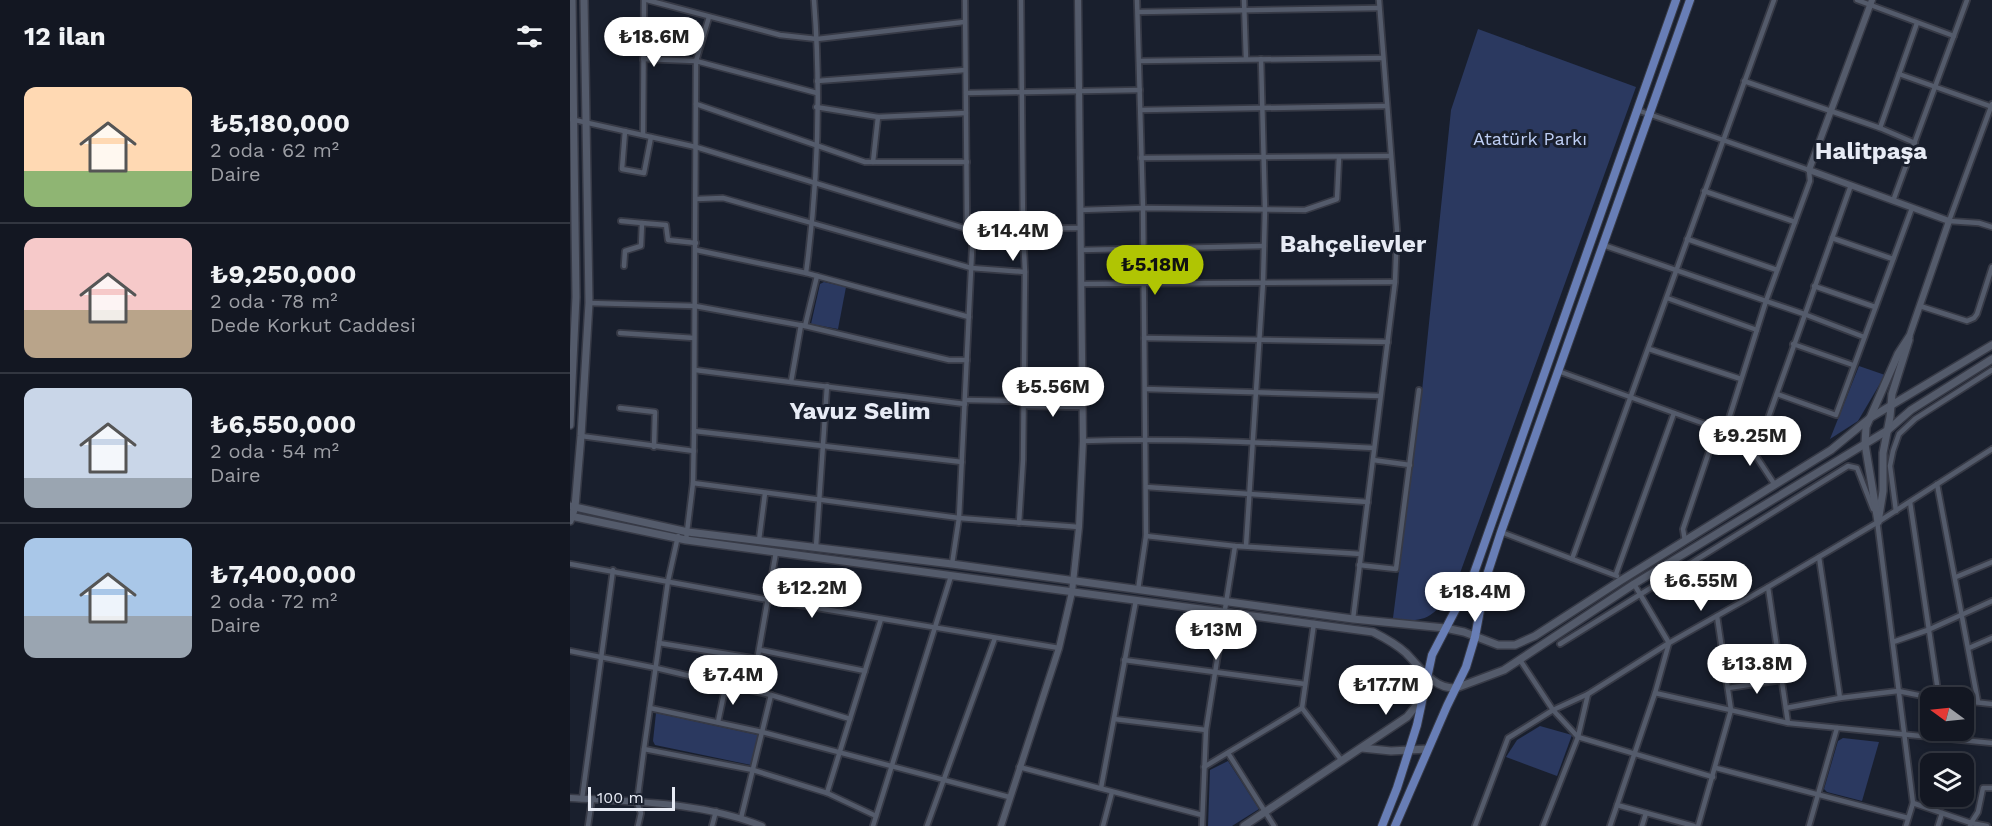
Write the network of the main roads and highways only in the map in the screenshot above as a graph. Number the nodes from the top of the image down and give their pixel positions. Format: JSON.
{"nodes":[{"id":1,"x":572,"y":0,"type":"edge"},
{"id":2,"x":584,"y":0,"type":"edge"},
{"id":3,"x":1676,"y":0,"type":"edge"},
{"id":4,"x":1690,"y":0,"type":"edge"},
{"id":5,"x":571,"y":119,"type":"edge"},
{"id":6,"x":573,"y":219,"type":"edge"},
{"id":7,"x":573,"y":286,"type":"edge"},
{"id":8,"x":573,"y":343,"type":"edge"},
{"id":9,"x":1992,"y":345,"type":"edge"},
{"id":10,"x":1992,"y":358,"type":"edge"},
{"id":11,"x":1896,"y":380,"type":"junction"},
{"id":12,"x":1911,"y":395,"type":"junction"},
{"id":13,"x":1890,"y":406,"type":"junction"},
{"id":14,"x":1870,"y":418,"type":"junction"},
{"id":15,"x":570,"y":425,"type":"edge"},
{"id":16,"x":1888,"y":430,"type":"junction"},
{"id":17,"x":1865,"y":444,"type":"junction"},
{"id":18,"x":572,"y":506,"type":"edge"},
{"id":19,"x":571,"y":518,"type":"edge"},
{"id":20,"x":687,"y":536,"type":"junction"},
{"id":21,"x":1445,"y":628,"type":"junction"},
{"id":22,"x":1475,"y":637,"type":"junction"},
{"id":23,"x":1428,"y":676,"type":"junction"},
{"id":24,"x":1456,"y":688,"type":"junction"},
{"id":25,"x":1423,"y":697,"type":"junction"},
{"id":26,"x":1362,"y":748,"type":"junction"},
{"id":27,"x":1427,"y":749,"type":"junction"},
{"id":28,"x":1409,"y":751,"type":"junction"},
{"id":29,"x":1244,"y":826,"type":"edge"},
{"id":30,"x":1382,"y":826,"type":"edge"},
{"id":31,"x":1395,"y":826,"type":"edge"}],
"edges":[{"from":1,"to":5,"type":"main road"},
{"from":2,"to":18,"type":"main road"},
{"from":3,"to":21,"type":"main road"},
{"from":4,"to":22,"type":"main road"},
{"from":5,"to":6,"type":"main road"},
{"from":6,"to":7,"type":"main road"},
{"from":7,"to":8,"type":"main road"},
{"from":8,"to":15,"type":"main road"},
{"from":9,"to":12,"type":"main road"},
{"from":10,"to":16,"type":"main road"},
{"from":11,"to":12,"type":"main road"},
{"from":11,"to":13,"type":"main road"},
{"from":11,"to":14,"type":"main road"},
{"from":12,"to":13,"type":"main road"},
{"from":13,"to":14,"type":"main road"},
{"from":13,"to":16,"type":"main road"},
{"from":14,"to":17,"type":"main road"},
{"from":14,"to":22,"type":"main road"},
{"from":16,"to":17,"type":"main road"},
{"from":16,"to":17,"type":"main road"},
{"from":17,"to":24,"type":"main road"},
{"from":18,"to":19,"type":"main road"},
{"from":18,"to":20,"type":"main road"},
{"from":19,"to":20,"type":"main road"},
{"from":20,"to":21,"type":"main road"},
{"from":20,"to":23,"type":"main road"},
{"from":21,"to":22,"type":"main road"},
{"from":21,"to":23,"type":"main road"},
{"from":22,"to":24,"type":"main road"},
{"from":23,"to":24,"type":"main road"},
{"from":23,"to":25,"type":"main road"},
{"from":24,"to":27,"type":"main road"},
{"from":25,"to":26,"type":"main road"},
{"from":25,"to":28,"type":"main road"},
{"from":26,"to":28,"type":"main road"},
{"from":26,"to":29,"type":"main road"},
{"from":27,"to":28,"type":"main road"},
{"from":27,"to":31,"type":"main road"},
{"from":28,"to":30,"type":"main road"}]}
